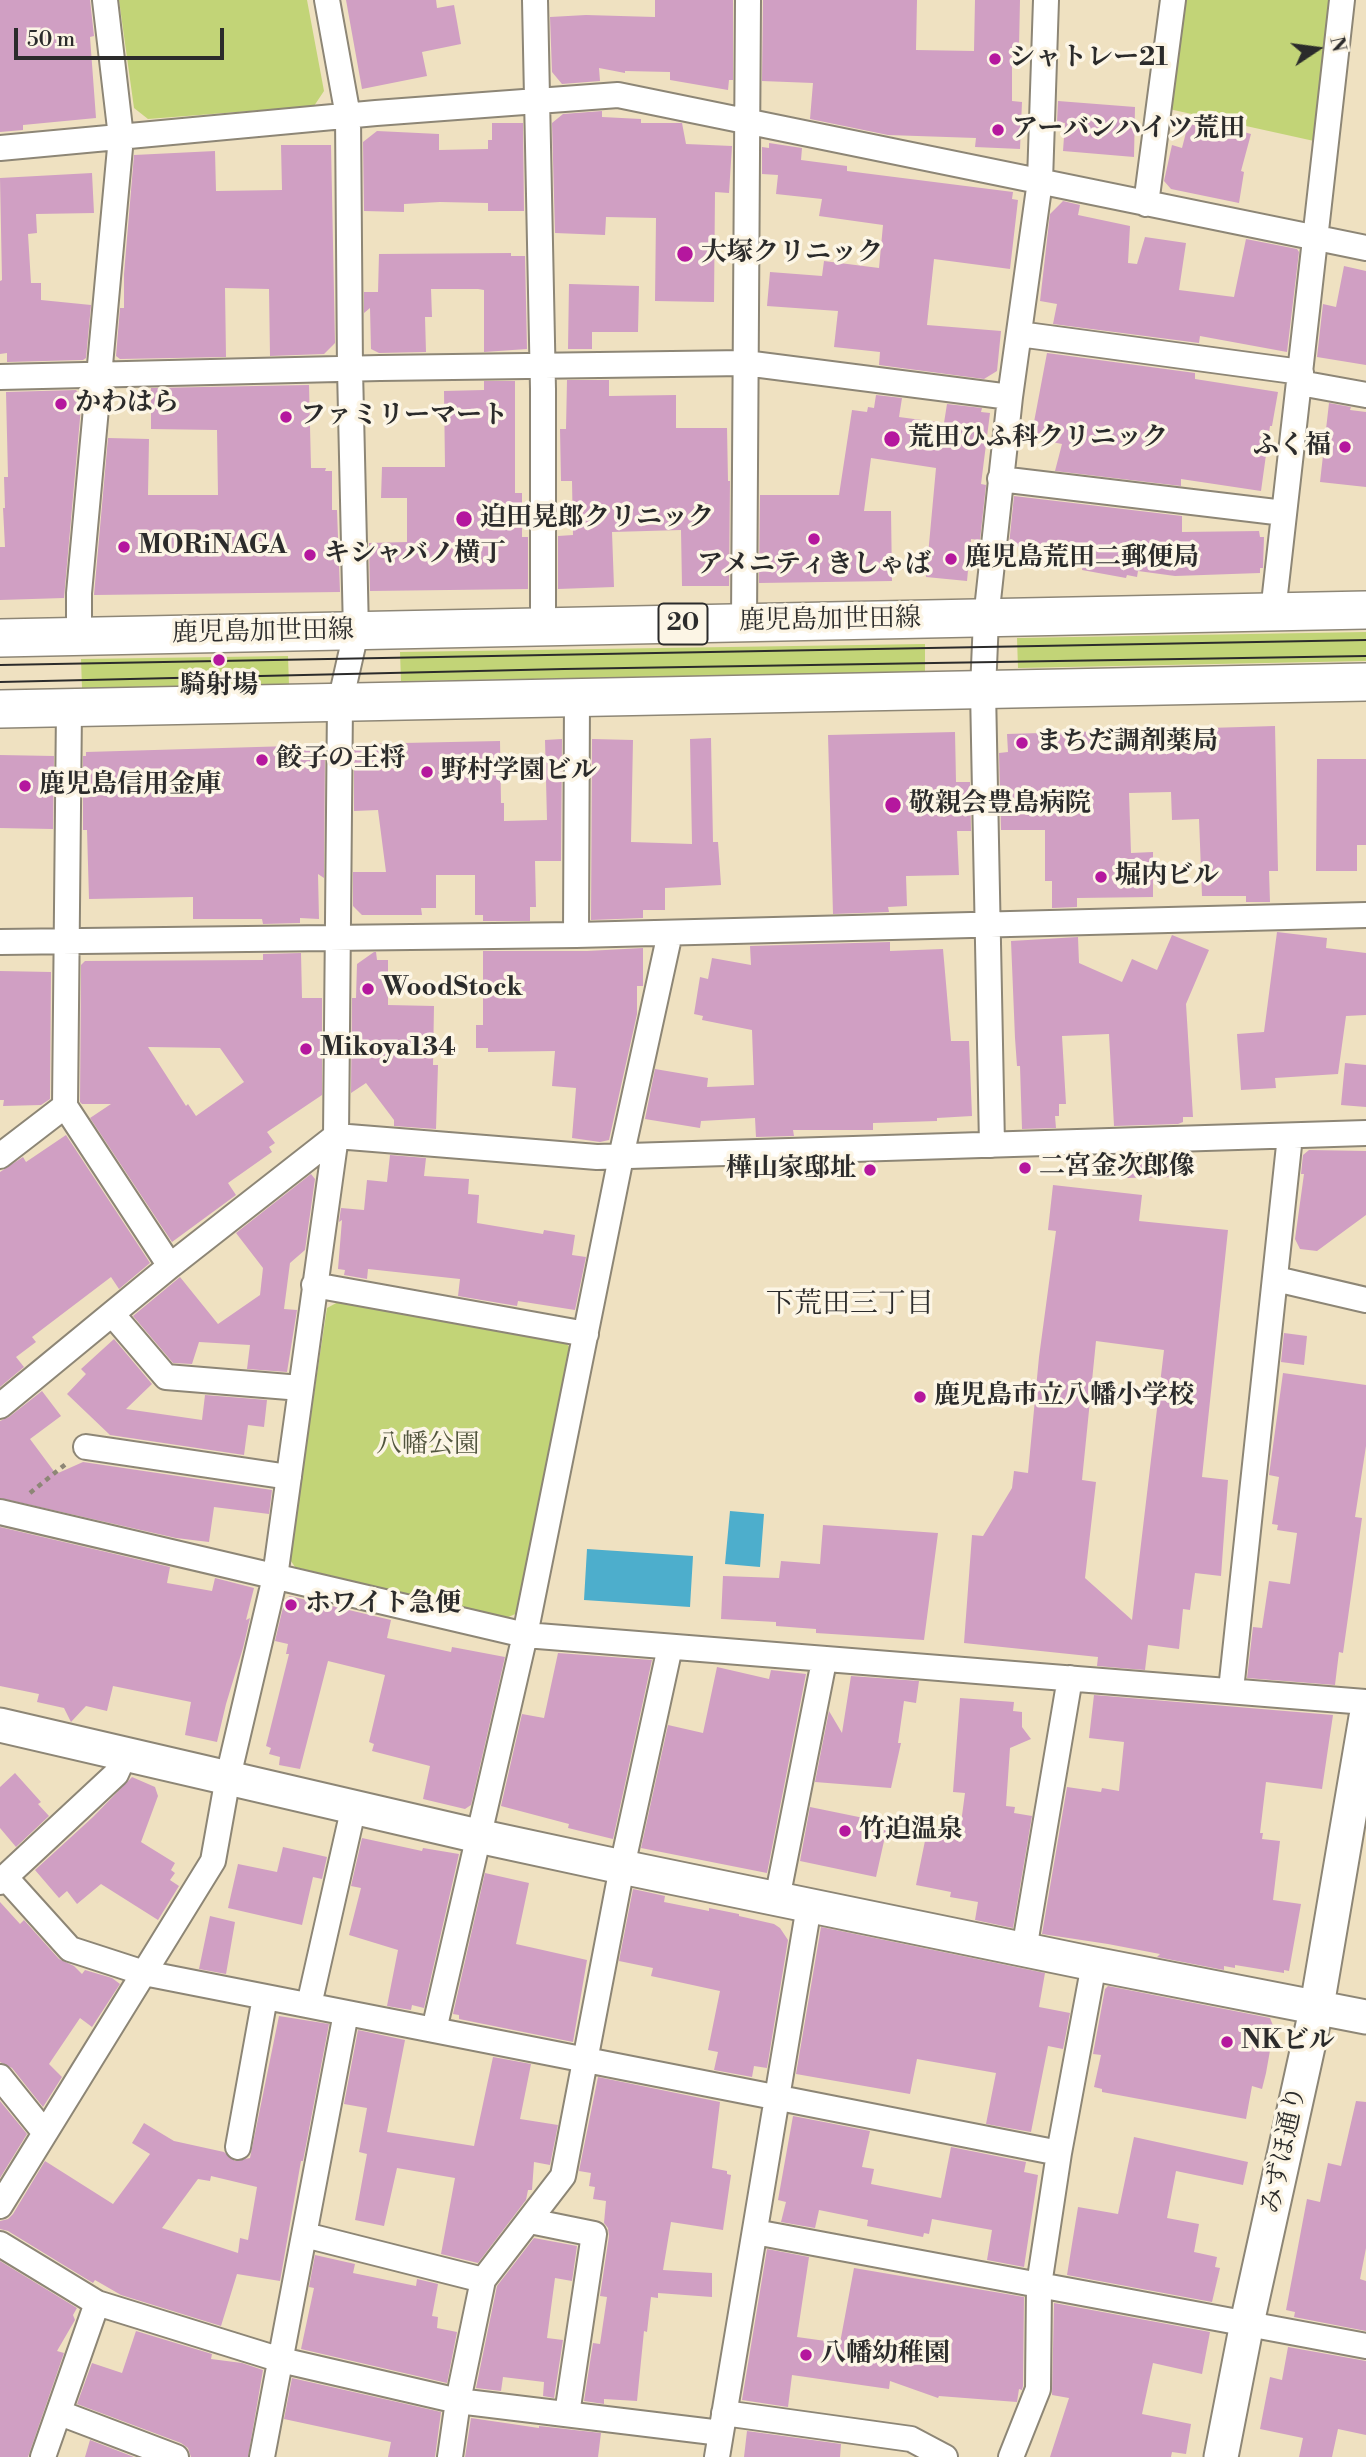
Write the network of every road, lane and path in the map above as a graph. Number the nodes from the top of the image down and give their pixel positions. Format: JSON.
{"nodes":[{"id":1,"x":105,"y":0,"type":"edge"},
{"id":2,"x":327,"y":0,"type":"edge"},
{"id":3,"x":535,"y":0,"type":"edge"},
{"id":4,"x":748,"y":0,"type":"edge"},
{"id":5,"x":1046,"y":0,"type":"edge"},
{"id":6,"x":1173,"y":0,"type":"edge"},
{"id":7,"x":1342,"y":0,"type":"edge"},
{"id":8,"x":538,"y":103,"type":"junction"},
{"id":9,"x":348,"y":116,"type":"junction"},
{"id":10,"x":748,"y":122,"type":"junction"},
{"id":11,"x":121,"y":137,"type":"junction"},
{"id":12,"x":0,"y":148,"type":"edge"},
{"id":13,"x":1040,"y":181,"type":"junction"},
{"id":14,"x":1146,"y":204,"type":"junction"},
{"id":15,"x":1316,"y":237,"type":"junction"},
{"id":16,"x":1366,"y":248,"type":"edge"},
{"id":17,"x":1019,"y":334,"type":"junction"},
{"id":18,"x":745,"y":363,"type":"junction"},
{"id":19,"x":542,"y":367,"type":"junction"},
{"id":20,"x":350,"y":369,"type":"junction"},
{"id":21,"x":100,"y":375,"type":"junction"},
{"id":22,"x":0,"y":377,"type":"edge"},
{"id":23,"x":1300,"y":377,"type":"junction"},
{"id":24,"x":1366,"y":394,"type":"edge"},
{"id":25,"x":1010,"y":397,"type":"junction"},
{"id":26,"x":1000,"y":479,"type":"junction"},
{"id":27,"x":1284,"y":513,"type":"junction"},
{"id":28,"x":1366,"y":610,"type":"edge"},
{"id":29,"x":1273,"y":612,"type":"junction"},
{"id":30,"x":986,"y":619,"type":"junction"},
{"id":31,"x":744,"y":622,"type":"junction"},
{"id":32,"x":543,"y":629,"type":"junction"},
{"id":33,"x":356,"y":632,"type":"junction"},
{"id":34,"x":79,"y":637,"type":"junction"},
{"id":35,"x":0,"y":639,"type":"edge"},
{"id":36,"x":1366,"y":682,"type":"edge"},
{"id":37,"x":983,"y":690,"type":"junction"},
{"id":38,"x":577,"y":696,"type":"junction"},
{"id":39,"x":340,"y":703,"type":"junction"},
{"id":40,"x":69,"y":708,"type":"junction"},
{"id":41,"x":0,"y":709,"type":"edge"},
{"id":42,"x":1366,"y":915,"type":"edge"},
{"id":43,"x":987,"y":925,"type":"junction"},
{"id":44,"x":670,"y":933,"type":"junction"},
{"id":45,"x":576,"y":935,"type":"junction"},
{"id":46,"x":340,"y":937,"type":"junction"},
{"id":47,"x":67,"y":941,"type":"junction"},
{"id":48,"x":0,"y":942,"type":"edge"},
{"id":49,"x":65,"y":1105,"type":"junction"},
{"id":50,"x":1366,"y":1133,"type":"edge"},
{"id":51,"x":336,"y":1136,"type":"junction"},
{"id":52,"x":1290,"y":1136,"type":"junction"},
{"id":53,"x":992,"y":1145,"type":"junction"},
{"id":54,"x":0,"y":1156,"type":"edge"},
{"id":55,"x":621,"y":1157,"type":"junction"},
{"id":56,"x":170,"y":1266,"type":"junction"},
{"id":57,"x":1276,"y":1279,"type":"junction"},
{"id":58,"x":314,"y":1286,"type":"junction"},
{"id":59,"x":1366,"y":1300,"type":"edge"},
{"id":60,"x":113,"y":1315,"type":"junction"},
{"id":61,"x":586,"y":1334,"type":"junction"},
{"id":62,"x":301,"y":1388,"type":"junction"},
{"id":63,"x":0,"y":1406,"type":"edge"},
{"id":64,"x":86,"y":1447,"type":"joint"},
{"id":65,"x":289,"y":1477,"type":"junction"},
{"id":66,"x":3,"y":1513,"type":"edge"},
{"id":67,"x":275,"y":1577,"type":"junction"},
{"id":68,"x":525,"y":1635,"type":"junction"},
{"id":69,"x":670,"y":1647,"type":"junction"},
{"id":70,"x":824,"y":1661,"type":"junction"},
{"id":71,"x":1070,"y":1678,"type":"junction"},
{"id":72,"x":1231,"y":1690,"type":"junction"},
{"id":73,"x":1366,"y":1702,"type":"edge"},
{"id":74,"x":1366,"y":1717,"type":"edge"},
{"id":75,"x":0,"y":1725,"type":"edge"},
{"id":76,"x":125,"y":1754,"type":"junction"},
{"id":77,"x":228,"y":1777,"type":"junction"},
{"id":78,"x":354,"y":1807,"type":"junction"},
{"id":79,"x":478,"y":1836,"type":"junction"},
{"id":80,"x":622,"y":1867,"type":"junction"},
{"id":81,"x":3,"y":1879,"type":"edge"},
{"id":82,"x":776,"y":1899,"type":"junction"},
{"id":83,"x":809,"y":1906,"type":"junction"},
{"id":84,"x":1024,"y":1950,"type":"junction"},
{"id":85,"x":1094,"y":1964,"type":"junction"},
{"id":86,"x":144,"y":1973,"type":"junction"},
{"id":87,"x":265,"y":1997,"type":"junction"},
{"id":88,"x":309,"y":2005,"type":"junction"},
{"id":89,"x":1317,"y":2006,"type":"junction"},
{"id":90,"x":346,"y":2013,"type":"junction"},
{"id":91,"x":1366,"y":2017,"type":"edge"},
{"id":92,"x":435,"y":2030,"type":"junction"},
{"id":93,"x":584,"y":2060,"type":"junction"},
{"id":94,"x":0,"y":2077,"type":"edge"},
{"id":95,"x":777,"y":2097,"type":"junction"},
{"id":96,"x":45,"y":2133,"type":"junction"},
{"id":97,"x":238,"y":2147,"type":"dead end"},
{"id":98,"x":1059,"y":2152,"type":"junction"},
{"id":99,"x":0,"y":2206,"type":"edge"},
{"id":100,"x":530,"y":2221,"type":"junction"},
{"id":101,"x":755,"y":2232,"type":"junction"},
{"id":102,"x":304,"y":2235,"type":"junction"},
{"id":103,"x":0,"y":2244,"type":"edge"},
{"id":104,"x":483,"y":2280,"type":"junction"},
{"id":105,"x":1039,"y":2285,"type":"junction"},
{"id":106,"x":97,"y":2303,"type":"junction"},
{"id":107,"x":1247,"y":2323,"type":"junction"},
{"id":108,"x":1366,"y":2346,"type":"edge"},
{"id":109,"x":281,"y":2360,"type":"junction"},
{"id":110,"x":458,"y":2401,"type":"junction"},
{"id":111,"x":60,"y":2413,"type":"junction"},
{"id":112,"x":567,"y":2414,"type":"junction"},
{"id":113,"x":721,"y":2434,"type":"edge"},
{"id":114,"x":43,"y":2457,"type":"edge"},
{"id":115,"x":176,"y":2457,"type":"edge"},
{"id":116,"x":262,"y":2457,"type":"edge"},
{"id":117,"x":450,"y":2457,"type":"edge"},
{"id":118,"x":945,"y":2457,"type":"edge"},
{"id":119,"x":1011,"y":2457,"type":"edge"},
{"id":120,"x":1221,"y":2457,"type":"edge"}],
"edges":[{"from":1,"to":11,"type":"street"},
{"from":2,"to":9,"type":"street"},
{"from":3,"to":8,"type":"street"},
{"from":4,"to":10,"type":"street"},
{"from":5,"to":13,"type":"street"},
{"from":6,"to":14,"type":"street"},
{"from":7,"to":15,"type":"street"},
{"from":8,"to":9,"type":"street"},
{"from":8,"to":10,"type":"street"},
{"from":8,"to":19,"type":"street"},
{"from":9,"to":11,"type":"street"},
{"from":9,"to":20,"type":"street"},
{"from":10,"to":13,"type":"street"},
{"from":10,"to":18,"type":"street"},
{"from":11,"to":12,"type":"street"},
{"from":11,"to":21,"type":"street"},
{"from":13,"to":14,"type":"street"},
{"from":13,"to":17,"type":"street"},
{"from":14,"to":15,"type":"street"},
{"from":15,"to":16,"type":"street"},
{"from":15,"to":23,"type":"street"},
{"from":17,"to":23,"type":"street"},
{"from":17,"to":25,"type":"street"},
{"from":18,"to":19,"type":"street"},
{"from":18,"to":25,"type":"street"},
{"from":18,"to":31,"type":"street"},
{"from":19,"to":20,"type":"street"},
{"from":19,"to":32,"type":"street"},
{"from":20,"to":21,"type":"street"},
{"from":20,"to":33,"type":"street"},
{"from":21,"to":22,"type":"street"},
{"from":21,"to":34,"type":"street"},
{"from":23,"to":24,"type":"street"},
{"from":23,"to":27,"type":"street"},
{"from":25,"to":26,"type":"street"},
{"from":26,"to":27,"type":"street"},
{"from":26,"to":30,"type":"street"},
{"from":27,"to":29,"type":"street"},
{"from":28,"to":29,"type":"main road","name":"鹿児島加世田線","number":"20"},
{"from":29,"to":30,"type":"main road","name":"鹿児島加世田線","number":"20"},
{"from":30,"to":31,"type":"main road","name":"鹿児島加世田線","number":"20"},
{"from":30,"to":37,"type":"street"},
{"from":31,"to":32,"type":"main road","name":"鹿児島加世田線","number":"20"},
{"from":32,"to":33,"type":"main road","name":"鹿児島加世田線","number":"20"},
{"from":33,"to":34,"type":"main road","name":"鹿児島加世田線","number":"20"},
{"from":33,"to":39,"type":"street"},
{"from":34,"to":35,"type":"main road","name":"鹿児島加世田線","number":"20"},
{"from":36,"to":37,"type":"main road"},
{"from":37,"to":38,"type":"main road"},
{"from":37,"to":43,"type":"street"},
{"from":38,"to":39,"type":"main road"},
{"from":38,"to":45,"type":"street"},
{"from":39,"to":40,"type":"main road"},
{"from":39,"to":46,"type":"street"},
{"from":40,"to":41,"type":"main road"},
{"from":40,"to":47,"type":"street"},
{"from":42,"to":43,"type":"street"},
{"from":43,"to":44,"type":"street"},
{"from":43,"to":53,"type":"street"},
{"from":44,"to":45,"type":"street"},
{"from":44,"to":55,"type":"street"},
{"from":45,"to":46,"type":"street"},
{"from":46,"to":47,"type":"street"},
{"from":46,"to":51,"type":"street"},
{"from":47,"to":48,"type":"street"},
{"from":47,"to":49,"type":"street"},
{"from":49,"to":54,"type":"street"},
{"from":49,"to":56,"type":"street"},
{"from":50,"to":52,"type":"street"},
{"from":51,"to":55,"type":"street"},
{"from":51,"to":56,"type":"street"},
{"from":51,"to":58,"type":"street"},
{"from":52,"to":53,"type":"street"},
{"from":52,"to":57,"type":"street"},
{"from":53,"to":55,"type":"street"},
{"from":55,"to":61,"type":"street"},
{"from":56,"to":60,"type":"street"},
{"from":57,"to":59,"type":"street"},
{"from":57,"to":72,"type":"street"},
{"from":58,"to":61,"type":"street"},
{"from":58,"to":62,"type":"street"},
{"from":60,"to":62,"type":"street"},
{"from":60,"to":63,"type":"street"},
{"from":61,"to":68,"type":"street"},
{"from":62,"to":65,"type":"street"},
{"from":64,"to":65,"type":"street"},
{"from":64,"to":66,"type":"path"},
{"from":65,"to":67,"type":"street"},
{"from":66,"to":67,"type":"street"},
{"from":67,"to":68,"type":"street"},
{"from":67,"to":77,"type":"street"},
{"from":68,"to":69,"type":"street"},
{"from":68,"to":79,"type":"street"},
{"from":69,"to":70,"type":"street"},
{"from":69,"to":80,"type":"street"},
{"from":70,"to":71,"type":"street"},
{"from":70,"to":82,"type":"street"},
{"from":71,"to":72,"type":"street"},
{"from":71,"to":84,"type":"street"},
{"from":72,"to":73,"type":"street"},
{"from":74,"to":89,"type":"street","name":"みずほ通り"},
{"from":75,"to":76,"type":"street"},
{"from":76,"to":77,"type":"street"},
{"from":76,"to":81,"type":"street"},
{"from":77,"to":78,"type":"street"},
{"from":77,"to":86,"type":"street"},
{"from":78,"to":79,"type":"street"},
{"from":78,"to":88,"type":"street"},
{"from":79,"to":80,"type":"street"},
{"from":79,"to":92,"type":"street"},
{"from":80,"to":82,"type":"street"},
{"from":80,"to":93,"type":"street"},
{"from":81,"to":86,"type":"street"},
{"from":82,"to":83,"type":"street"},
{"from":83,"to":84,"type":"street"},
{"from":83,"to":95,"type":"street"},
{"from":84,"to":85,"type":"street"},
{"from":85,"to":89,"type":"street"},
{"from":85,"to":98,"type":"street"},
{"from":86,"to":87,"type":"street"},
{"from":86,"to":96,"type":"street"},
{"from":87,"to":88,"type":"street"},
{"from":87,"to":97,"type":"street"},
{"from":88,"to":90,"type":"street"},
{"from":89,"to":91,"type":"street"},
{"from":89,"to":107,"type":"street","name":"みずほ通り"},
{"from":90,"to":92,"type":"street"},
{"from":90,"to":102,"type":"street"},
{"from":92,"to":93,"type":"street"},
{"from":93,"to":95,"type":"street"},
{"from":93,"to":100,"type":"street"},
{"from":94,"to":96,"type":"street"},
{"from":95,"to":98,"type":"street"},
{"from":95,"to":101,"type":"street"},
{"from":96,"to":99,"type":"street"},
{"from":98,"to":105,"type":"street"},
{"from":100,"to":104,"type":"street"},
{"from":100,"to":112,"type":"street"},
{"from":101,"to":105,"type":"street"},
{"from":101,"to":113,"type":"street"},
{"from":102,"to":104,"type":"street"},
{"from":102,"to":109,"type":"street"},
{"from":103,"to":106,"type":"street"},
{"from":104,"to":110,"type":"street"},
{"from":105,"to":107,"type":"street"},
{"from":105,"to":119,"type":"street"},
{"from":106,"to":109,"type":"street"},
{"from":106,"to":111,"type":"street"},
{"from":107,"to":108,"type":"street"},
{"from":107,"to":120,"type":"street","name":"みずほ通り"},
{"from":109,"to":110,"type":"street"},
{"from":109,"to":116,"type":"street"},
{"from":110,"to":112,"type":"street"},
{"from":110,"to":117,"type":"street"},
{"from":111,"to":114,"type":"street"},
{"from":111,"to":115,"type":"street"},
{"from":112,"to":113,"type":"street"},
{"from":113,"to":118,"type":"street"}]}
